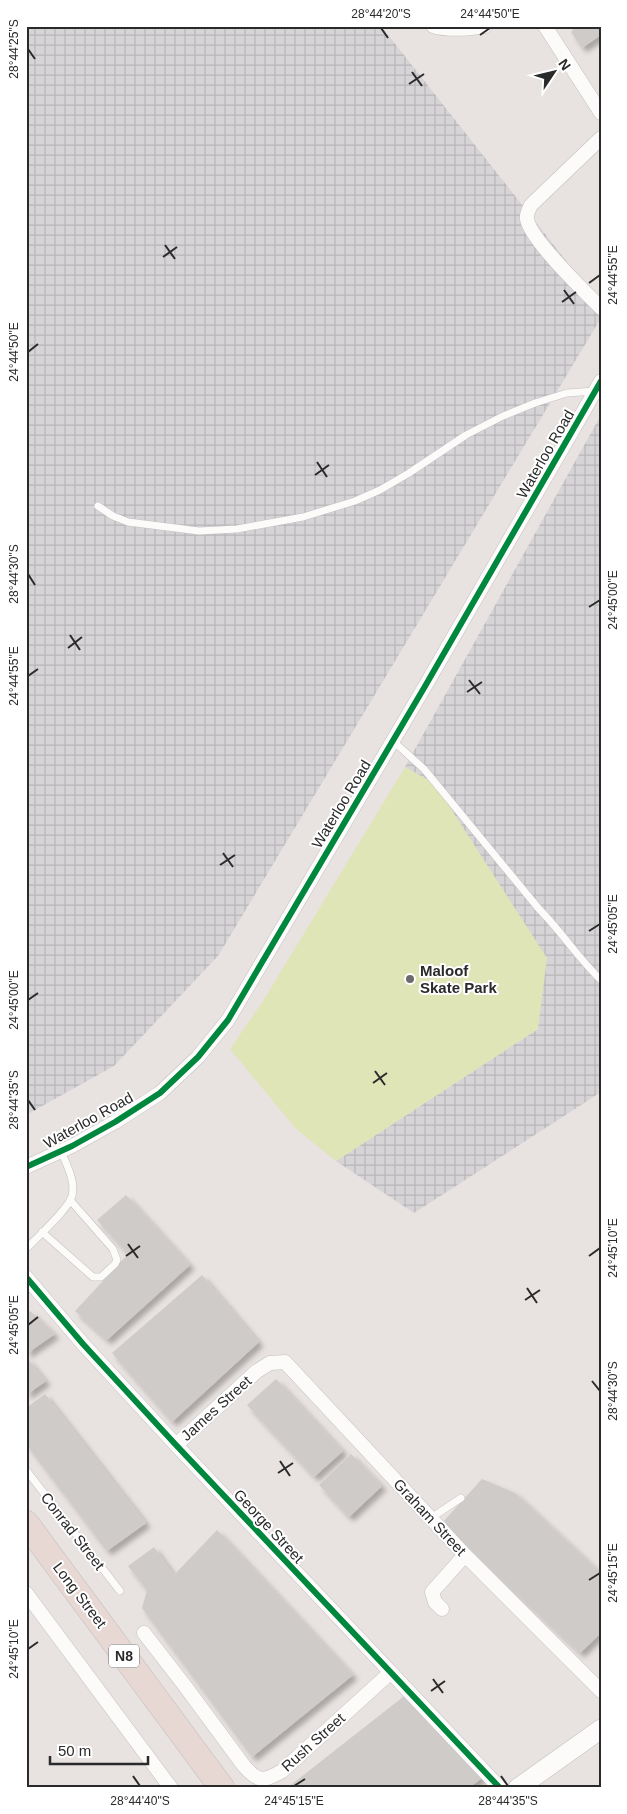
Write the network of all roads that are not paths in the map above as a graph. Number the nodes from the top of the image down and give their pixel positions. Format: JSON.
{"nodes":[{"id":1,"x":433,"y":26,"type":"edge"},
{"id":2,"x":485,"y":26,"type":"edge"},
{"id":3,"x":545,"y":26,"type":"edge"},
{"id":4,"x":601,"y":113,"type":"edge"},
{"id":5,"x":601,"y":138,"type":"edge"},
{"id":6,"x":601,"y":308,"type":"edge"},
{"id":7,"x":598,"y":386,"type":"edge"},
{"id":8,"x":98,"y":506,"type":"dead end"},
{"id":9,"x":393,"y":741,"type":"junction"},
{"id":10,"x":601,"y":980,"type":"edge"},
{"id":11,"x":61,"y":1151,"type":"junction"},
{"id":12,"x":26,"y":1166,"type":"edge"},
{"id":13,"x":70,"y":1200,"type":"junction"},
{"id":14,"x":42,"y":1232,"type":"junction"},
{"id":15,"x":26,"y":1249,"type":"edge"},
{"id":16,"x":26,"y":1277,"type":"edge"},
{"id":17,"x":257,"y":1371,"type":"joint"},
{"id":18,"x":176,"y":1445,"type":"junction"},
{"id":19,"x":26,"y":1470,"type":"edge"},
{"id":20,"x":461,"y":1498,"type":"dead end"},
{"id":21,"x":431,"y":1518,"type":"junction"},
{"id":22,"x":26,"y":1524,"type":"edge"},
{"id":23,"x":26,"y":1549,"type":"edge"},
{"id":24,"x":466,"y":1555,"type":"junction"},
{"id":25,"x":120,"y":1592,"type":"dead end"},
{"id":26,"x":26,"y":1593,"type":"edge"},
{"id":27,"x":442,"y":1609,"type":"dead end"},
{"id":28,"x":144,"y":1634,"type":"dead end"},
{"id":29,"x":390,"y":1673,"type":"junction"},
{"id":30,"x":601,"y":1691,"type":"edge"},
{"id":31,"x":601,"y":1729,"type":"edge"},
{"id":32,"x":268,"y":1783,"type":"edge"},
{"id":33,"x":170,"y":1788,"type":"edge"},
{"id":34,"x":202,"y":1788,"type":"edge"},
{"id":35,"x":222,"y":1788,"type":"edge"},
{"id":36,"x":500,"y":1788,"type":"edge"},
{"id":37,"x":518,"y":1788,"type":"edge"}],
"edges":[{"from":1,"to":2,"type":"street"},
{"from":3,"to":4,"type":"street"},
{"from":5,"to":6,"type":"street"},
{"from":7,"to":8,"type":"lane"},
{"from":7,"to":9,"type":"street","name":"Waterloo Road"},
{"from":9,"to":10,"type":"lane"},
{"from":9,"to":11,"type":"street","name":"Waterloo Road"},
{"from":11,"to":12,"type":"street","name":"Waterloo Road"},
{"from":11,"to":13,"type":"lane"},
{"from":13,"to":14,"type":"lane"},
{"from":13,"to":14,"type":"lane"},
{"from":14,"to":15,"type":"lane"},
{"from":16,"to":18,"type":"street","name":"George Street"},
{"from":17,"to":18,"type":"street","name":"James Street"},
{"from":17,"to":21,"type":"street","name":"Graham Street"},
{"from":18,"to":29,"type":"street","name":"George Street"},
{"from":19,"to":25,"type":"lane","name":"Conrad Street"},
{"from":20,"to":21,"type":"lane"},
{"from":21,"to":24,"type":"street","name":"Graham Street"},
{"from":22,"to":35,"type":"highway","name":"Long Street","number":"N8"},
{"from":23,"to":34,"type":"highway","name":"Long Street","number":"N8"},
{"from":24,"to":27,"type":"street"},
{"from":24,"to":30,"type":"street","name":"Graham Street"},
{"from":26,"to":33,"type":"street"},
{"from":28,"to":32,"type":"street","name":"Rush Street"},
{"from":29,"to":32,"type":"street","name":"Rush Street"},
{"from":29,"to":36,"type":"street","name":"George Street"},
{"from":31,"to":37,"type":"street"}]}
